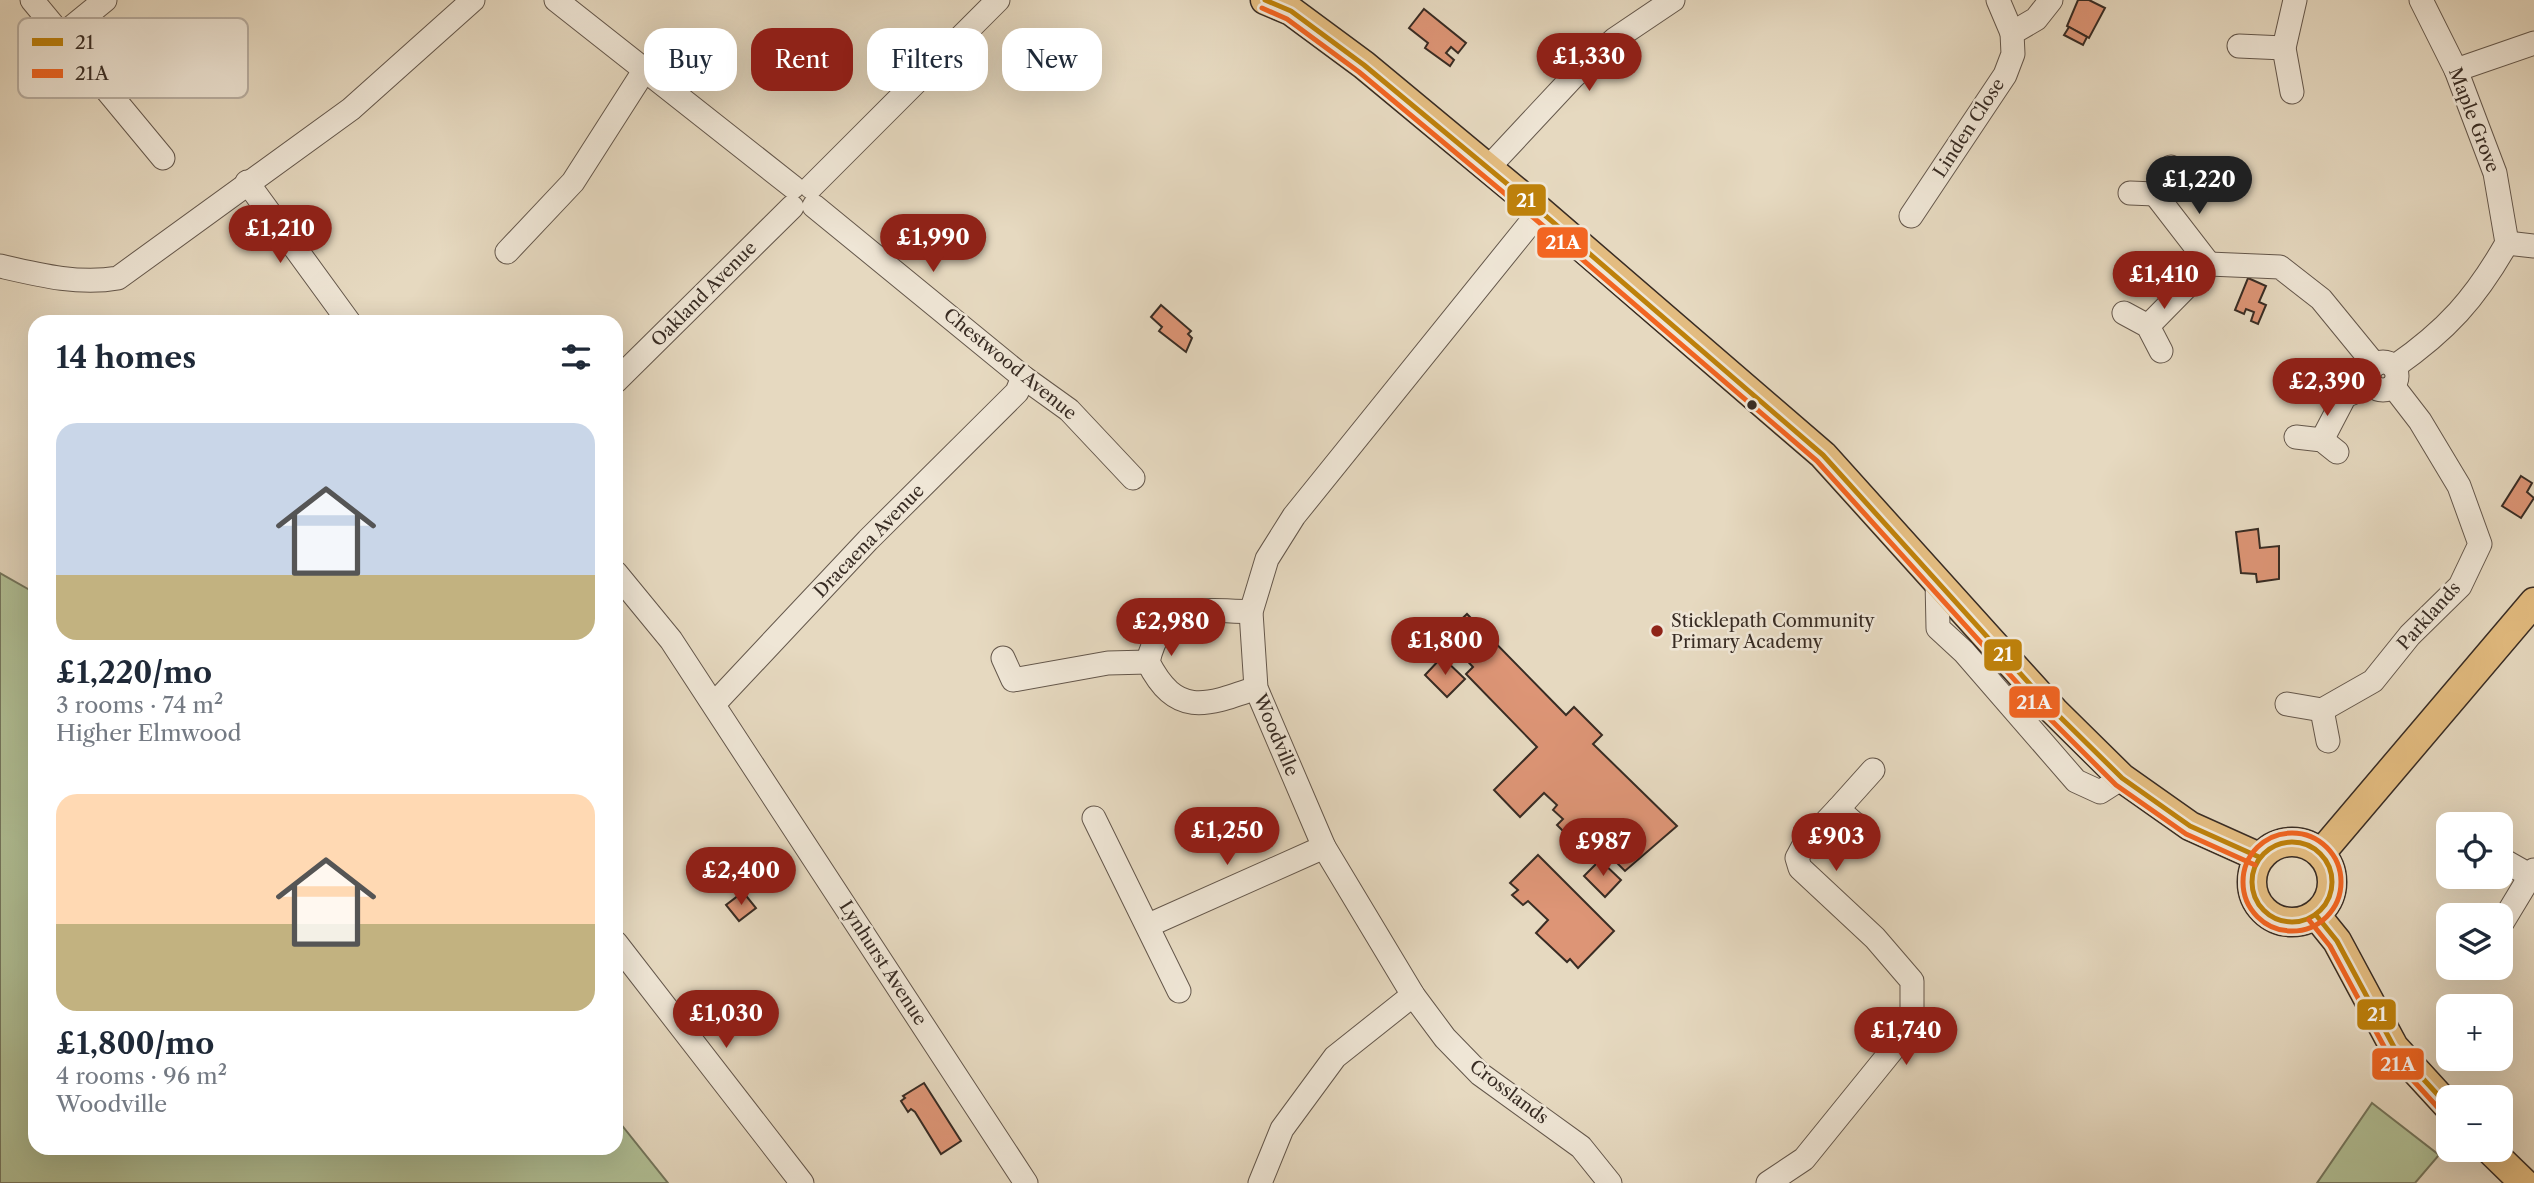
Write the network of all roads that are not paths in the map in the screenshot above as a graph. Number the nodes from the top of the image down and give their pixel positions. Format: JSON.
{"nodes":[{"id":1,"x":32,"y":0,"type":"edge"},
{"id":2,"x":105,"y":0,"type":"edge"},
{"id":3,"x":472,"y":0,"type":"edge"},
{"id":4,"x":556,"y":0,"type":"edge"},
{"id":5,"x":998,"y":0,"type":"edge"},
{"id":6,"x":1265,"y":0,"type":"edge"},
{"id":7,"x":1673,"y":0,"type":"edge"},
{"id":8,"x":1998,"y":0,"type":"edge"},
{"id":9,"x":2051,"y":0,"type":"edge"},
{"id":10,"x":2295,"y":0,"type":"edge"},
{"id":11,"x":2421,"y":0,"type":"edge"},
{"id":12,"x":46,"y":18,"type":"edge"},
{"id":13,"x":83,"y":18,"type":"edge"},
{"id":14,"x":2012,"y":33,"type":"junction"},
{"id":15,"x":2534,"y":43,"type":"edge"},
{"id":16,"x":2239,"y":46,"type":"dead end"},
{"id":17,"x":2284,"y":48,"type":"junction"},
{"id":18,"x":2456,"y":69,"type":"junction"},
{"id":19,"x":644,"y":71,"type":"joint"},
{"id":20,"x":669,"y":91,"type":"edge"},
{"id":21,"x":2292,"y":92,"type":"dead end"},
{"id":22,"x":113,"y":98,"type":"edge"},
{"id":23,"x":163,"y":158,"type":"dead end"},
{"id":24,"x":2171,"y":167,"type":"dead end"},
{"id":25,"x":1488,"y":168,"type":"junction"},
{"id":26,"x":247,"y":182,"type":"junction"},
{"id":27,"x":2130,"y":193,"type":"dead end"},
{"id":28,"x":2155,"y":194,"type":"junction"},
{"id":29,"x":803,"y":197,"type":"junction"},
{"id":30,"x":1540,"y":211,"type":"junction"},
{"id":31,"x":1911,"y":216,"type":"dead end"},
{"id":32,"x":2507,"y":243,"type":"junction"},
{"id":33,"x":2534,"y":246,"type":"edge"},
{"id":34,"x":507,"y":251,"type":"dead end"},
{"id":35,"x":2209,"y":264,"type":"junction"},
{"id":36,"x":0,"y":266,"type":"edge"},
{"id":37,"x":2124,"y":313,"type":"dead end"},
{"id":38,"x":344,"y":315,"type":"edge"},
{"id":39,"x":2148,"y":326,"type":"junction"},
{"id":40,"x":2161,"y":351,"type":"dead end"},
{"id":41,"x":623,"y":374,"type":"edge"},
{"id":42,"x":2383,"y":376,"type":"junction"},
{"id":43,"x":1023,"y":377,"type":"junction"},
{"id":44,"x":2296,"y":437,"type":"dead end"},
{"id":45,"x":1133,"y":478,"type":"dead end"},
{"id":46,"x":623,"y":582,"type":"edge"},
{"id":47,"x":2534,"y":602,"type":"edge"},
{"id":48,"x":1251,"y":612,"type":"junction"},
{"id":49,"x":1003,"y":659,"type":"dead end"},
{"id":50,"x":1147,"y":662,"type":"junction"},
{"id":51,"x":1256,"y":688,"type":"junction"},
{"id":52,"x":2287,"y":704,"type":"dead end"},
{"id":53,"x":714,"y":705,"type":"junction"},
{"id":54,"x":2322,"y":710,"type":"junction"},
{"id":55,"x":2328,"y":741,"type":"dead end"},
{"id":56,"x":1873,"y":770,"type":"dead end"},
{"id":57,"x":1838,"y":809,"type":"junction"},
{"id":58,"x":1094,"y":818,"type":"dead end"},
{"id":59,"x":1864,"y":832,"type":"dead end"},
{"id":60,"x":1324,"y":847,"type":"junction"},
{"id":61,"x":2321,"y":853,"type":"junction"},
{"id":62,"x":2259,"y":857,"type":"junction"},
{"id":63,"x":2513,"y":864,"type":"edge"},
{"id":64,"x":2533,"y":873,"type":"edge"},
{"id":65,"x":2513,"y":905,"type":"edge"},
{"id":66,"x":2316,"y":915,"type":"junction"},
{"id":67,"x":1149,"y":925,"type":"junction"},
{"id":68,"x":623,"y":952,"type":"edge"},
{"id":69,"x":1179,"y":991,"type":"dead end"},
{"id":70,"x":1413,"y":995,"type":"junction"},
{"id":71,"x":2436,"y":1093,"type":"edge"},
{"id":72,"x":2502,"y":1162,"type":"edge"},
{"id":73,"x":802,"y":1183,"type":"edge"},
{"id":74,"x":1026,"y":1183,"type":"edge"},
{"id":75,"x":1260,"y":1183,"type":"edge"},
{"id":76,"x":1611,"y":1183,"type":"edge"},
{"id":77,"x":1768,"y":1183,"type":"edge"},
{"id":78,"x":2524,"y":1183,"type":"edge"}],
"edges":[{"from":1,"to":12,"type":"street"},
{"from":2,"to":13,"type":"street"},
{"from":3,"to":26,"type":"street"},
{"from":4,"to":19,"type":"street","name":"Chestwood Avenue"},
{"from":5,"to":29,"type":"street","name":"Oakland Avenue"},
{"from":6,"to":25,"type":"main road"},
{"from":7,"to":25,"type":"street"},
{"from":8,"to":14,"type":"street","name":"Linden Close"},
{"from":9,"to":14,"type":"street"},
{"from":10,"to":17,"type":"street"},
{"from":11,"to":18,"type":"street","name":"Maple Grove"},
{"from":14,"to":31,"type":"street","name":"Linden Close"},
{"from":15,"to":18,"type":"street"},
{"from":16,"to":17,"type":"street"},
{"from":17,"to":21,"type":"street"},
{"from":18,"to":32,"type":"street","name":"Maple Grove"},
{"from":19,"to":34,"type":"street"},
{"from":20,"to":29,"type":"street","name":"Chestwood Avenue"},
{"from":22,"to":23,"type":"street"},
{"from":24,"to":28,"type":"street"},
{"from":25,"to":30,"type":"main road"},
{"from":26,"to":36,"type":"street"},
{"from":26,"to":38,"type":"street"},
{"from":27,"to":28,"type":"street"},
{"from":28,"to":35,"type":"street"},
{"from":29,"to":41,"type":"street","name":"Oakland Avenue"},
{"from":29,"to":43,"type":"street","name":"Chestwood Avenue"},
{"from":30,"to":48,"type":"street","name":"Woodville"},
{"from":30,"to":62,"type":"main road"},
{"from":32,"to":33,"type":"street"},
{"from":32,"to":42,"type":"street"},
{"from":35,"to":39,"type":"street"},
{"from":35,"to":42,"type":"street","name":"Parklands"},
{"from":37,"to":39,"type":"street"},
{"from":39,"to":40,"type":"street"},
{"from":42,"to":44,"type":"street"},
{"from":42,"to":54,"type":"street","name":"Parklands"},
{"from":43,"to":45,"type":"street","name":"Chestwood Avenue"},
{"from":43,"to":53,"type":"street","name":"Dracaena Avenue"},
{"from":46,"to":53,"type":"street","name":"Lynhurst Avenue"},
{"from":47,"to":61,"type":"main road"},
{"from":48,"to":50,"type":"street"},
{"from":48,"to":51,"type":"street","name":"Woodville"},
{"from":49,"to":50,"type":"street"},
{"from":50,"to":51,"type":"street"},
{"from":51,"to":60,"type":"street","name":"Woodville"},
{"from":52,"to":54,"type":"street"},
{"from":53,"to":74,"type":"street","name":"Lynhurst Avenue"},
{"from":54,"to":55,"type":"street"},
{"from":56,"to":57,"type":"street"},
{"from":57,"to":59,"type":"street"},
{"from":57,"to":77,"type":"street"},
{"from":58,"to":67,"type":"street"},
{"from":60,"to":67,"type":"street"},
{"from":60,"to":70,"type":"street","name":"Woodville"},
{"from":61,"to":62,"type":"main road"},
{"from":61,"to":66,"type":"main road"},
{"from":62,"to":66,"type":"main road"},
{"from":63,"to":64,"type":"street"},
{"from":64,"to":65,"type":"street"},
{"from":66,"to":71,"type":"main road"},
{"from":67,"to":69,"type":"street"},
{"from":68,"to":73,"type":"street"},
{"from":70,"to":75,"type":"street"},
{"from":70,"to":76,"type":"street","name":"Crosslands"},
{"from":72,"to":78,"type":"main road"}]}
